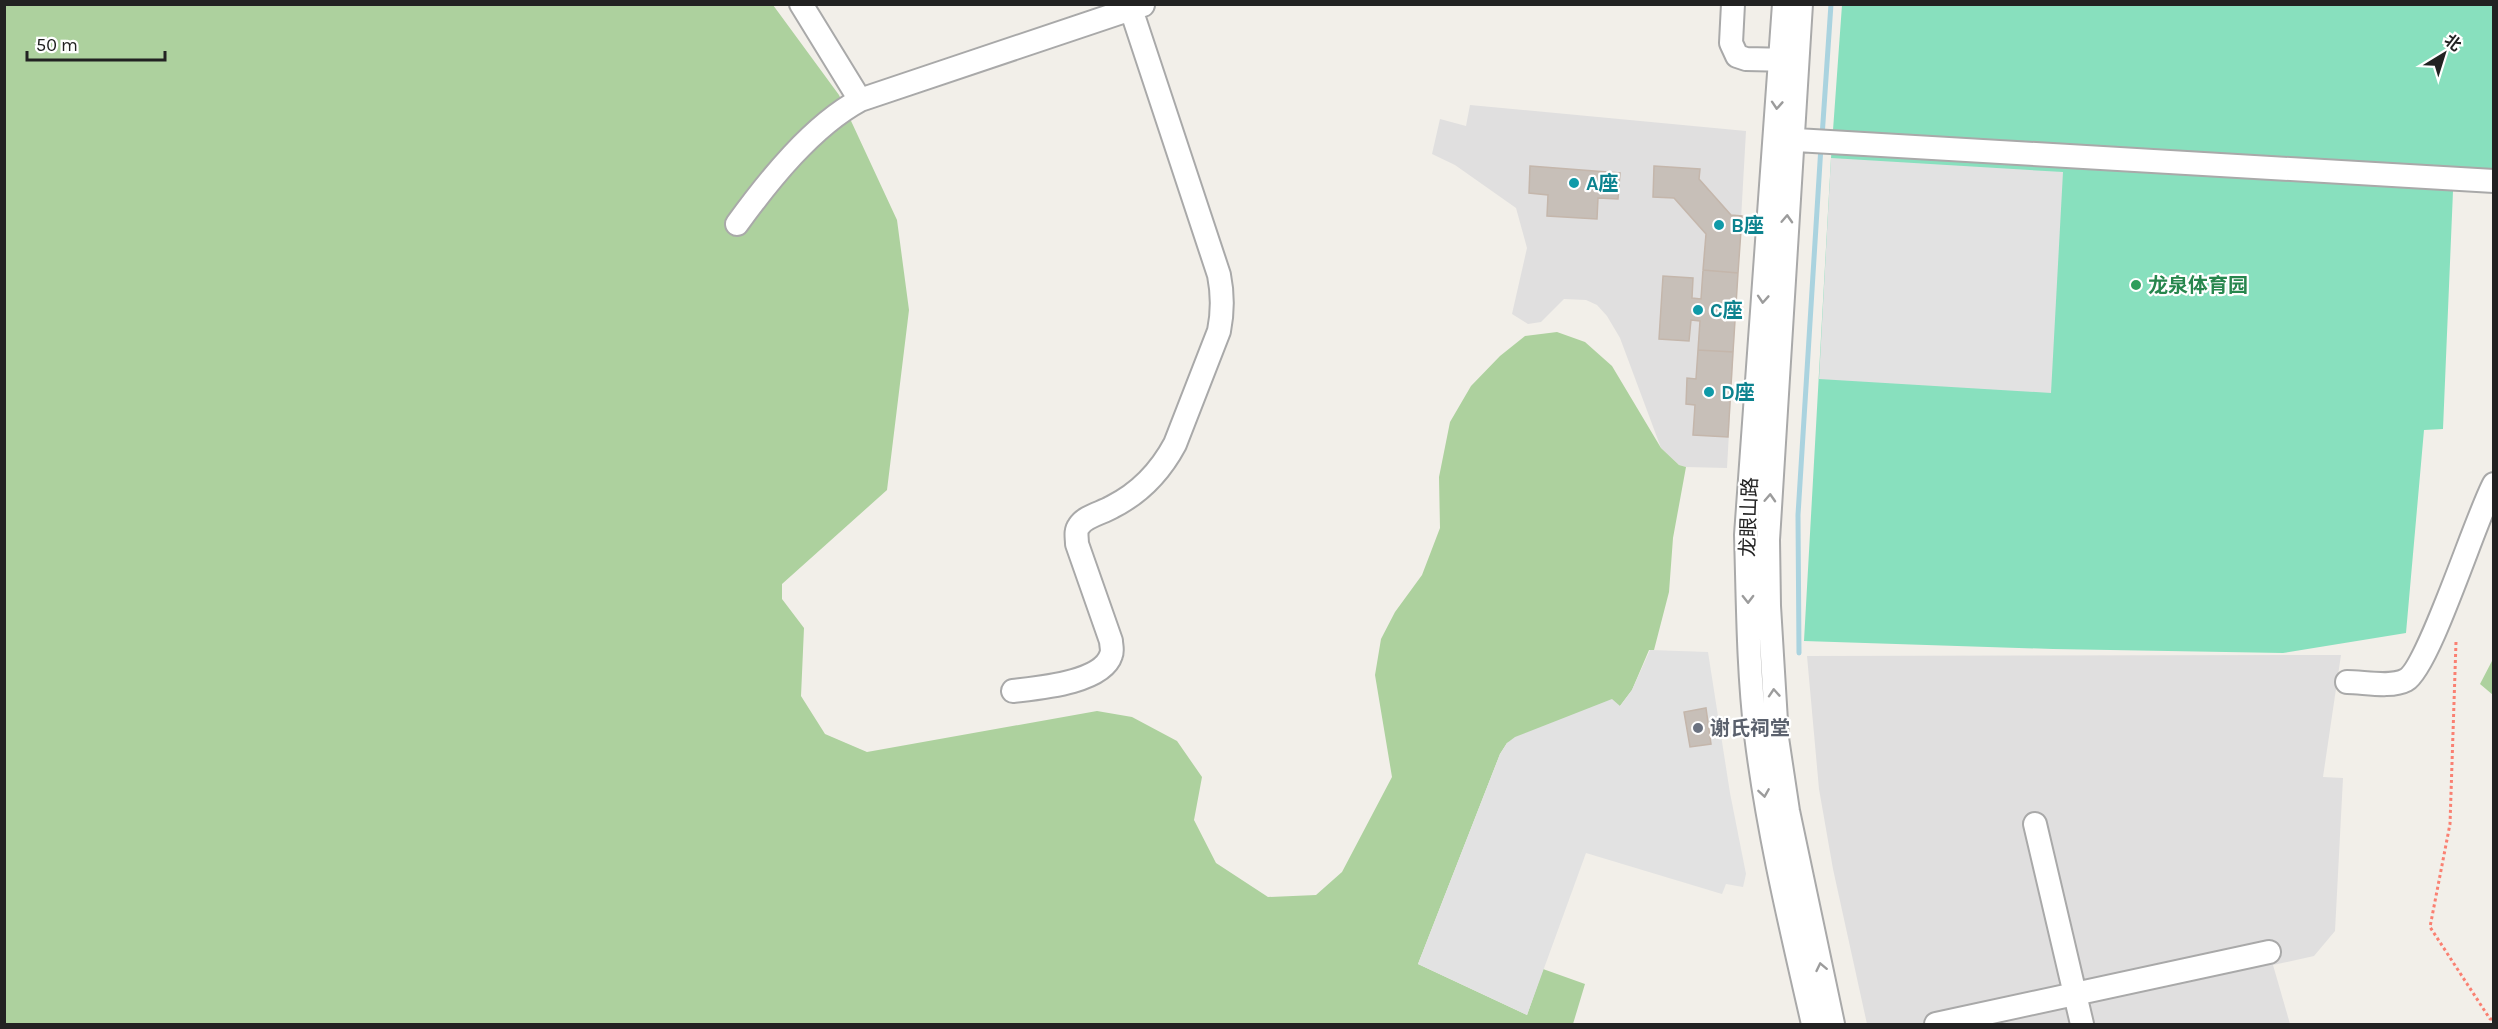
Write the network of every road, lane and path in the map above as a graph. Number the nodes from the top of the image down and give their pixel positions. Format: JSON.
{"nodes":[{"id":1,"x":801,"y":4,"type":"edge"},
{"id":2,"x":1733,"y":4,"type":"edge"},
{"id":3,"x":1784,"y":4,"type":"edge"},
{"id":4,"x":1801,"y":4,"type":"edge"},
{"id":5,"x":1138,"y":7,"type":"edge"},
{"id":6,"x":1789,"y":60,"type":"junction"},
{"id":7,"x":860,"y":100,"type":"junction"},
{"id":8,"x":1783,"y":140,"type":"junction"},
{"id":9,"x":2493,"y":181,"type":"edge"},
{"id":10,"x":737,"y":224,"type":"dead end"},
{"id":11,"x":2493,"y":484,"type":"edge"},
{"id":12,"x":2456,"y":642,"type":"dead end"},
{"id":13,"x":2347,"y":682,"type":"dead end"},
{"id":14,"x":1013,"y":691,"type":"dead end"},
{"id":15,"x":2035,"y":824,"type":"dead end"},
{"id":16,"x":2269,"y":952,"type":"dead end"},
{"id":17,"x":2074,"y":994,"type":"junction"},
{"id":18,"x":2493,"y":1019,"type":"edge"},
{"id":19,"x":1818,"y":1022,"type":"edge"},
{"id":20,"x":1936,"y":1024,"type":"edge"},
{"id":21,"x":2082,"y":1024,"type":"edge"}],
"edges":[{"from":1,"to":7,"type":"street"},
{"from":2,"to":6,"type":"street"},
{"from":3,"to":6,"type":"street","name":"龙眼山路"},
{"from":4,"to":6,"type":"street","name":"龙眼山路"},
{"from":5,"to":7,"type":"street"},
{"from":5,"to":14,"type":"street"},
{"from":6,"to":8,"type":"street","name":"龙眼山路"},
{"from":7,"to":10,"type":"street"},
{"from":8,"to":9,"type":"street"},
{"from":8,"to":19,"type":"street","name":"龙眼山路"},
{"from":11,"to":13,"type":"street"},
{"from":12,"to":18,"type":"path"},
{"from":15,"to":17,"type":"street"},
{"from":16,"to":17,"type":"street"},
{"from":17,"to":20,"type":"street"},
{"from":17,"to":21,"type":"street"}]}
